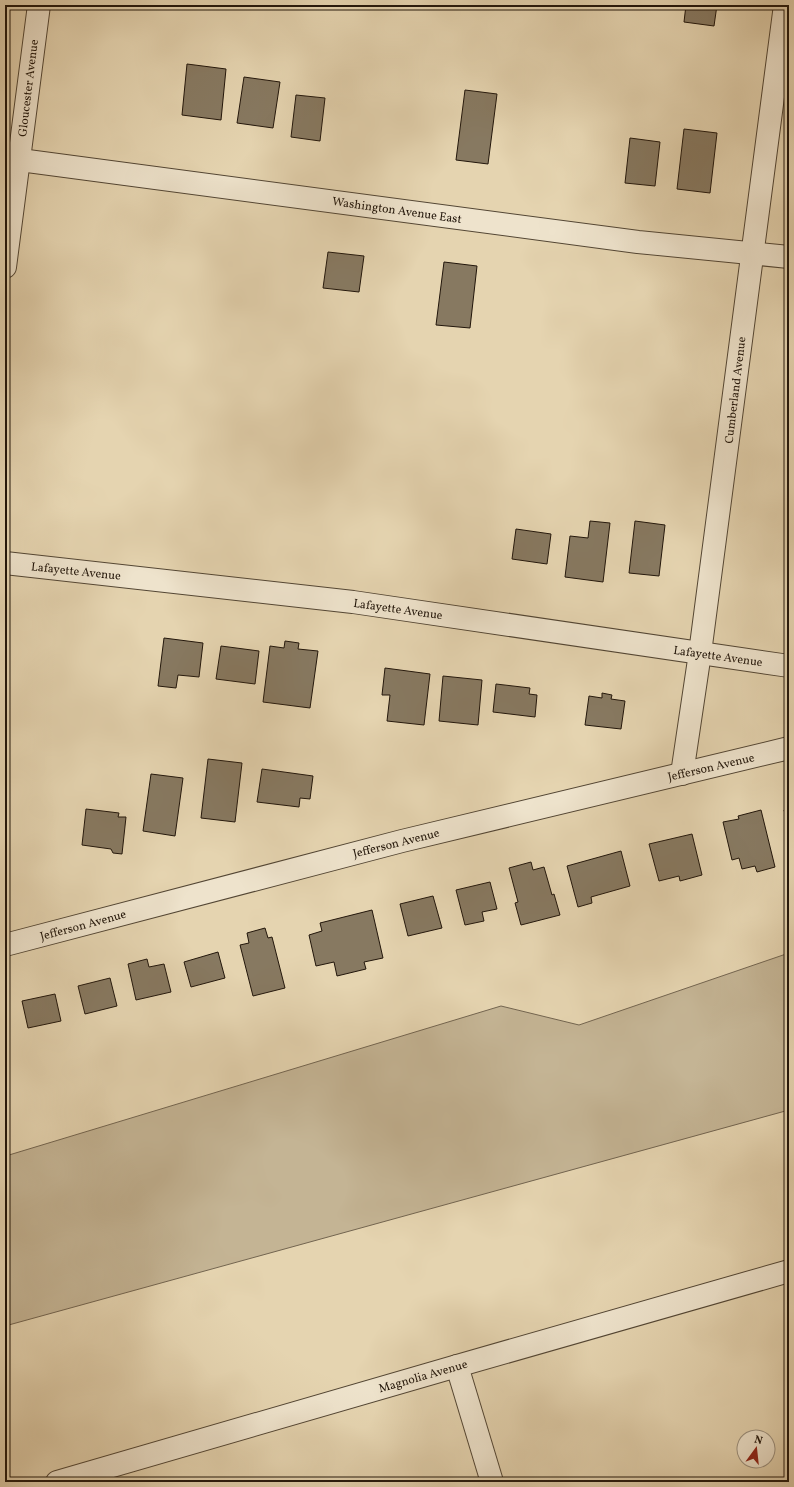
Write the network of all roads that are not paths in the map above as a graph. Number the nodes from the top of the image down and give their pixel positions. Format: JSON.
{"nodes":[{"id":1,"x":39,"y":5,"type":"edge"},
{"id":2,"x":785,"y":5,"type":"edge"},
{"id":3,"x":12,"y":159,"type":"edge"},
{"id":4,"x":753,"y":252,"type":"junction"},
{"id":5,"x":789,"y":257,"type":"edge"},
{"id":6,"x":5,"y":267,"type":"edge"},
{"id":7,"x":5,"y":563,"type":"edge"},
{"id":8,"x":700,"y":653,"type":"junction"},
{"id":9,"x":789,"y":666,"type":"edge"},
{"id":10,"x":789,"y":748,"type":"edge"},
{"id":11,"x":682,"y":774,"type":"junction"},
{"id":12,"x":5,"y":945,"type":"edge"},
{"id":13,"x":789,"y":1271,"type":"edge"},
{"id":14,"x":457,"y":1366,"type":"junction"},
{"id":15,"x":81,"y":1478,"type":"edge"},
{"id":16,"x":57,"y":1482,"type":"edge"},
{"id":17,"x":492,"y":1482,"type":"edge"}],
"edges":[{"from":1,"to":3,"type":"street","name":"Gloucester Avenue"},
{"from":2,"to":4,"type":"street","name":"Cumberland Avenue"},
{"from":3,"to":4,"type":"street","name":"Washington Avenue East"},
{"from":3,"to":6,"type":"street","name":"Gloucester Avenue"},
{"from":4,"to":5,"type":"street","name":"Washington Avenue East"},
{"from":4,"to":8,"type":"street","name":"Cumberland Avenue"},
{"from":7,"to":8,"type":"street","name":"Lafayette Avenue"},
{"from":8,"to":9,"type":"street","name":"Lafayette Avenue"},
{"from":8,"to":11,"type":"street","name":"Cumberland Avenue"},
{"from":10,"to":11,"type":"street","name":"Jefferson Avenue"},
{"from":11,"to":12,"type":"street","name":"Jefferson Avenue"},
{"from":13,"to":14,"type":"street","name":"Magnolia Avenue"},
{"from":14,"to":15,"type":"street","name":"Magnolia Avenue"},
{"from":14,"to":17,"type":"street"},
{"from":15,"to":16,"type":"street","name":"Magnolia Avenue"}]}
